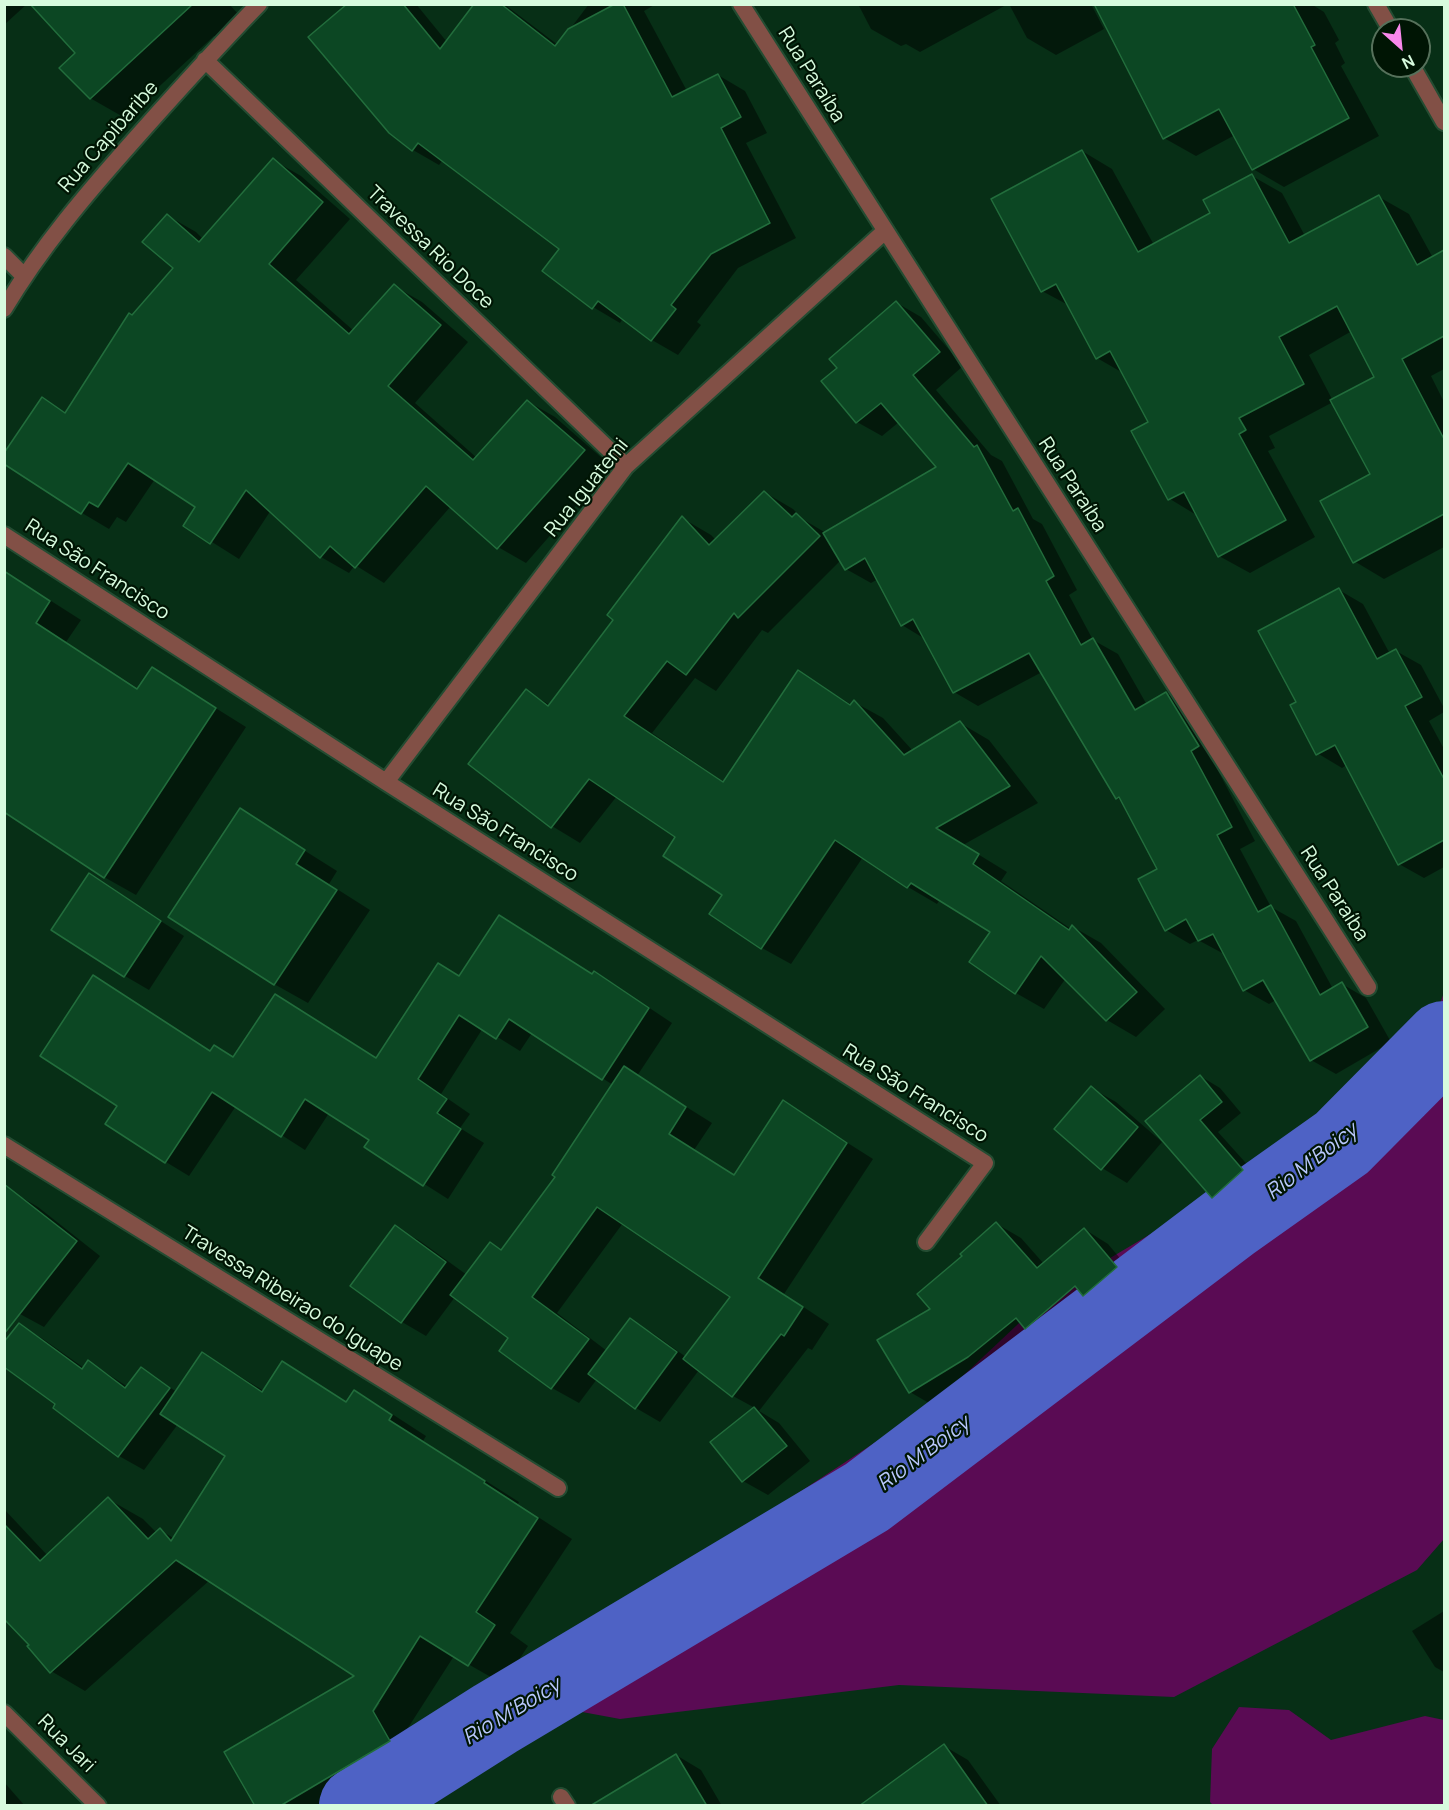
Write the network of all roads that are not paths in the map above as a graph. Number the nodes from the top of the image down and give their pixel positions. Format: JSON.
{"nodes":[{"id":1,"x":259,"y":4,"type":"edge"},
{"id":2,"x":741,"y":4,"type":"edge"},
{"id":3,"x":1376,"y":4,"type":"edge"},
{"id":4,"x":1384,"y":18,"type":"edge"},
{"id":5,"x":205,"y":60,"type":"junction"},
{"id":6,"x":1419,"y":78,"type":"edge"},
{"id":7,"x":1444,"y":122,"type":"edge"},
{"id":8,"x":885,"y":231,"type":"junction"},
{"id":9,"x":4,"y":256,"type":"edge"},
{"id":10,"x":24,"y":276,"type":"junction"},
{"id":11,"x":4,"y":309,"type":"edge"},
{"id":12,"x":626,"y":466,"type":"junction"},
{"id":13,"x":4,"y":535,"type":"edge"},
{"id":14,"x":386,"y":782,"type":"junction"},
{"id":15,"x":1368,"y":987,"type":"dead end"},
{"id":16,"x":4,"y":1145,"type":"edge"},
{"id":17,"x":926,"y":1242,"type":"dead end"},
{"id":18,"x":558,"y":1488,"type":"dead end"},
{"id":19,"x":4,"y":1713,"type":"edge"},
{"id":20,"x":98,"y":1806,"type":"edge"}],
"edges":[{"from":1,"to":5,"type":"street","name":"Rua Capibaribe"},
{"from":2,"to":8,"type":"street","name":"Rua Paraíba"},
{"from":3,"to":4,"type":"street"},
{"from":5,"to":10,"type":"street","name":"Rua Capibaribe"},
{"from":5,"to":12,"type":"street","name":"Travessa Rio Doce"},
{"from":6,"to":7,"type":"street"},
{"from":8,"to":12,"type":"street","name":"Rua Iguatemi"},
{"from":8,"to":15,"type":"street","name":"Rua Paraíba"},
{"from":9,"to":10,"type":"street"},
{"from":10,"to":11,"type":"street","name":"Rua Capibaribe"},
{"from":12,"to":14,"type":"street","name":"Rua Iguatemi"},
{"from":13,"to":14,"type":"street","name":"Rua São Francisco"},
{"from":14,"to":17,"type":"street","name":"Rua São Francisco"},
{"from":16,"to":18,"type":"street","name":"Travessa Ribeirao do Iguape"},
{"from":19,"to":20,"type":"street","name":"Rua Jari"}]}
